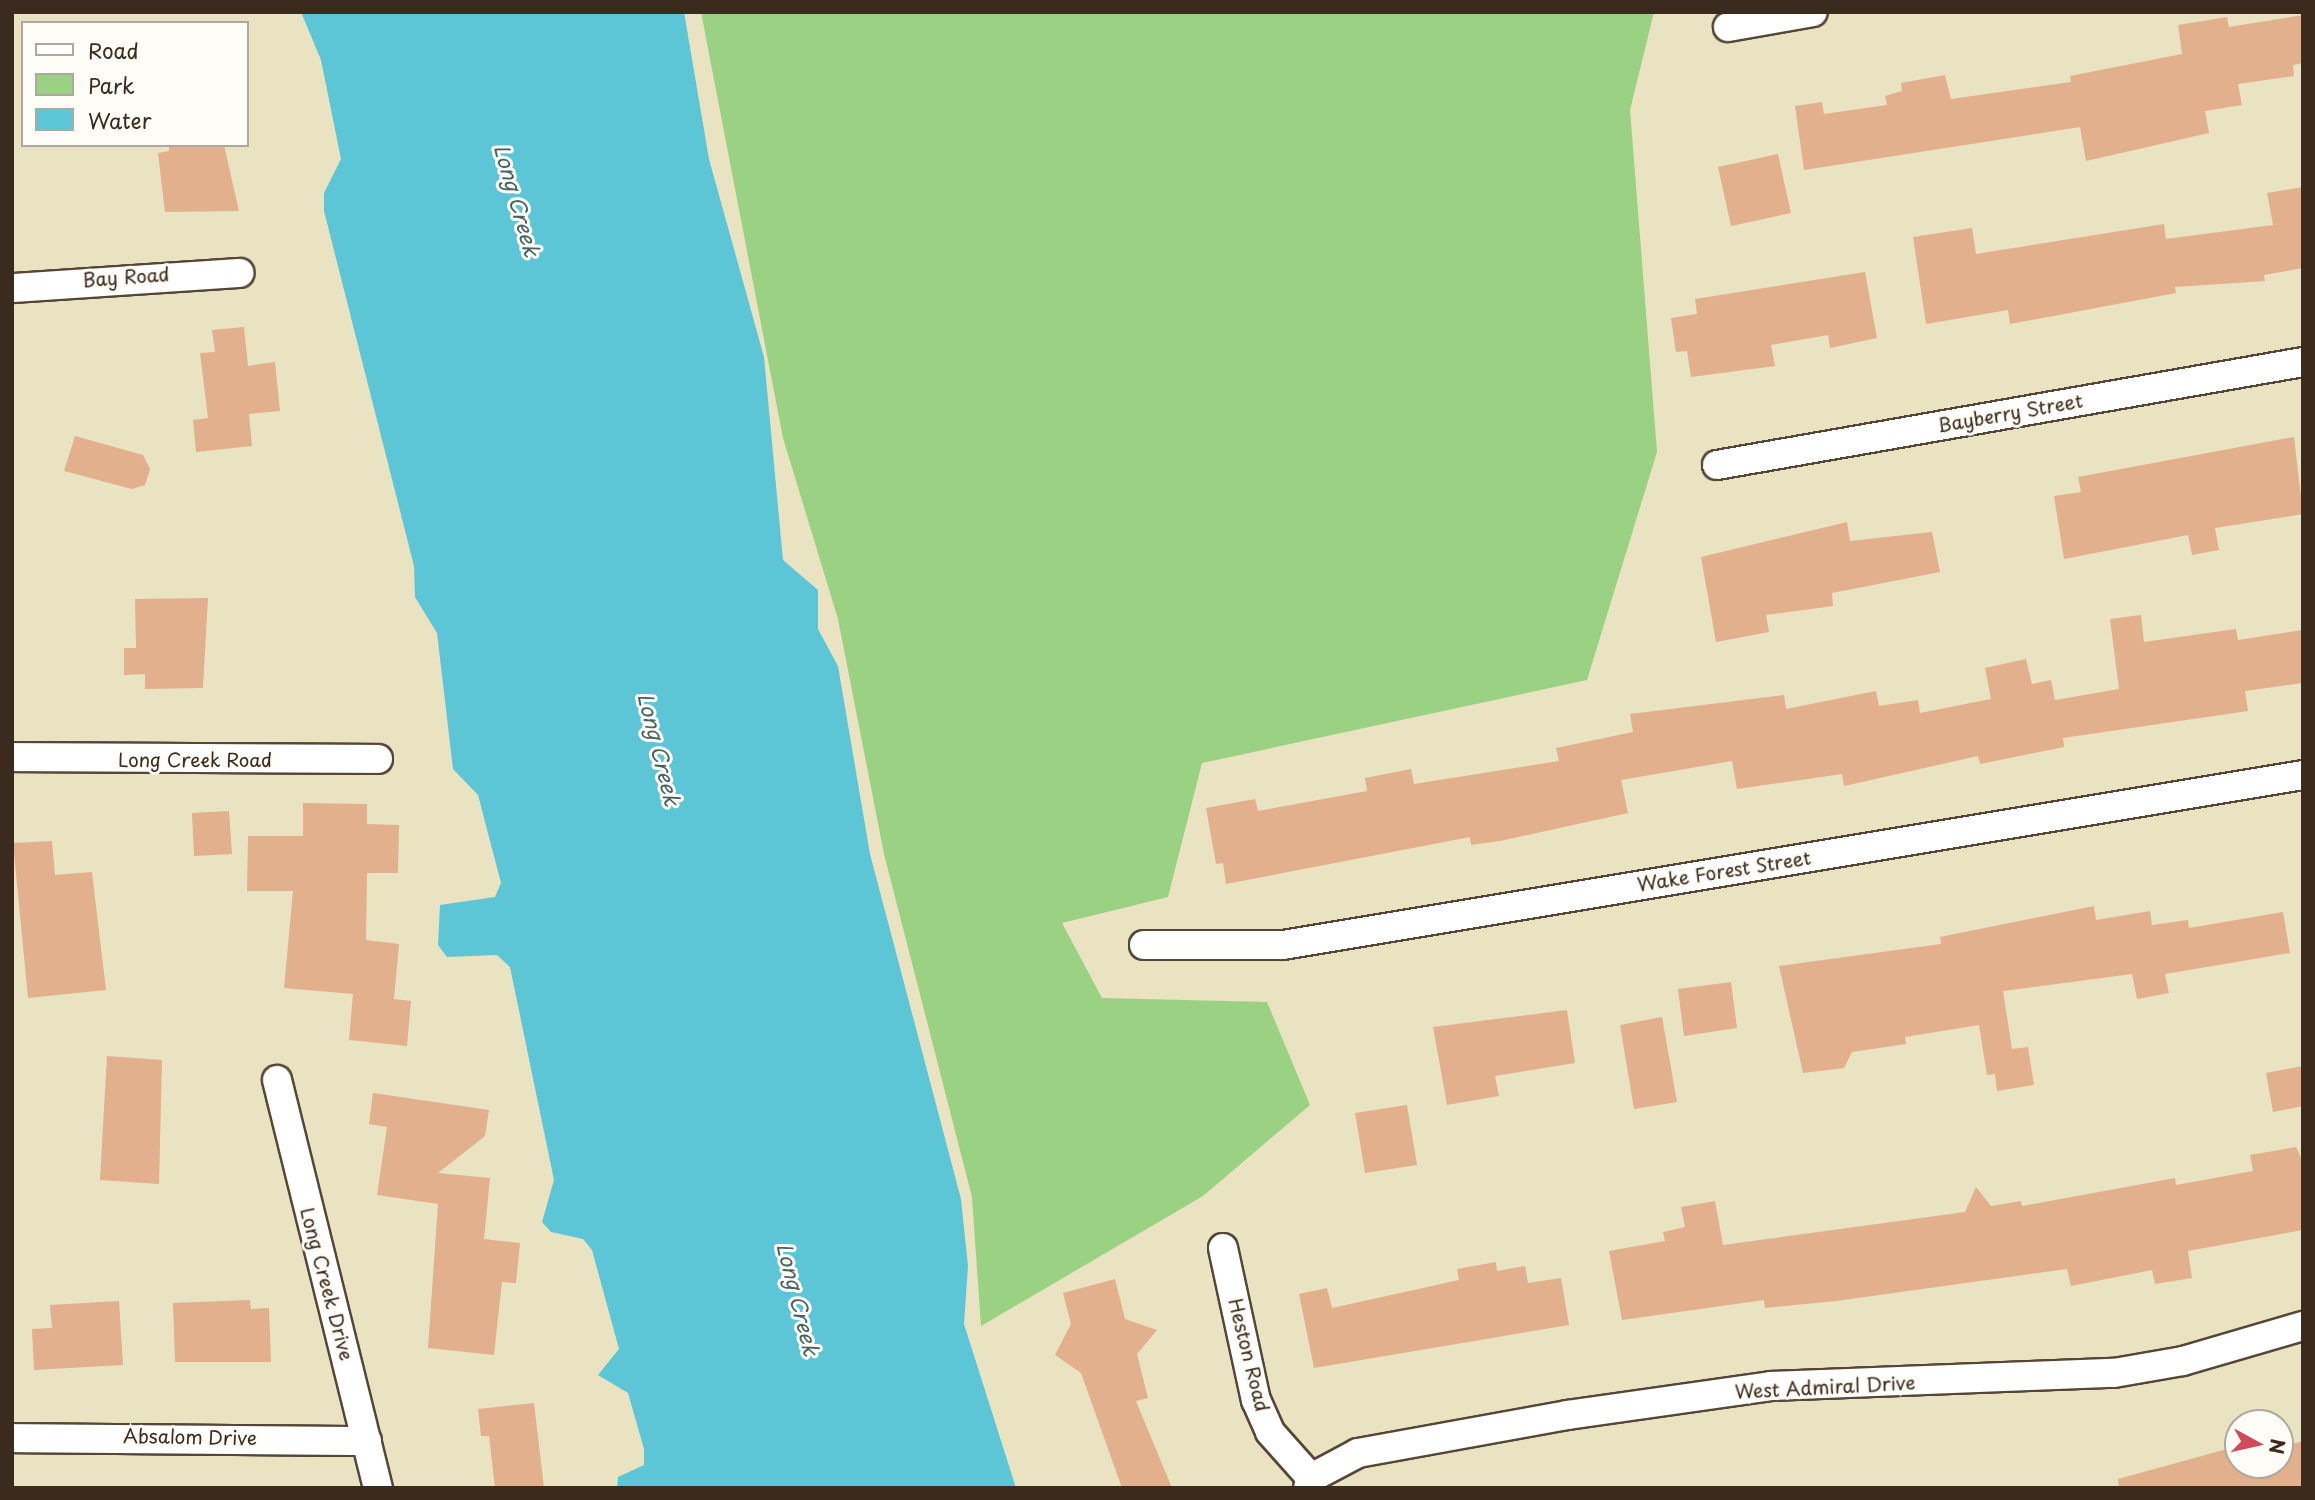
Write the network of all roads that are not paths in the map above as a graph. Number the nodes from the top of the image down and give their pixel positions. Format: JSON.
{"nodes":[{"id":1,"x":1813,"y":12,"type":"edge"},
{"id":2,"x":1728,"y":27,"type":"dead end"},
{"id":3,"x":240,"y":273,"type":"dead end"},
{"id":4,"x":12,"y":288,"type":"edge"},
{"id":5,"x":2303,"y":362,"type":"edge"},
{"id":6,"x":1717,"y":465,"type":"dead end"},
{"id":7,"x":12,"y":757,"type":"edge"},
{"id":8,"x":378,"y":759,"type":"dead end"},
{"id":9,"x":2303,"y":775,"type":"edge"},
{"id":10,"x":1144,"y":945,"type":"dead end"},
{"id":11,"x":277,"y":1080,"type":"dead end"},
{"id":12,"x":1223,"y":1248,"type":"dead end"},
{"id":13,"x":2303,"y":1326,"type":"edge"},
{"id":14,"x":12,"y":1438,"type":"edge"},
{"id":15,"x":367,"y":1441,"type":"junction"},
{"id":16,"x":1309,"y":1483,"type":"edge"},
{"id":17,"x":378,"y":1488,"type":"edge"}],
"edges":[{"from":1,"to":2,"type":"street"},
{"from":3,"to":4,"type":"street","name":"Bay Road"},
{"from":5,"to":6,"type":"street","name":"Bayberry Street"},
{"from":7,"to":8,"type":"street","name":"Long Creek Road"},
{"from":9,"to":10,"type":"street","name":"Wake Forest Street"},
{"from":11,"to":15,"type":"street","name":"Long Creek Drive"},
{"from":12,"to":16,"type":"street","name":"Heston Road"},
{"from":13,"to":16,"type":"street","name":"West Admiral Drive"},
{"from":14,"to":15,"type":"street","name":"Absalom Drive"},
{"from":15,"to":17,"type":"street","name":"Long Creek Drive"}]}
